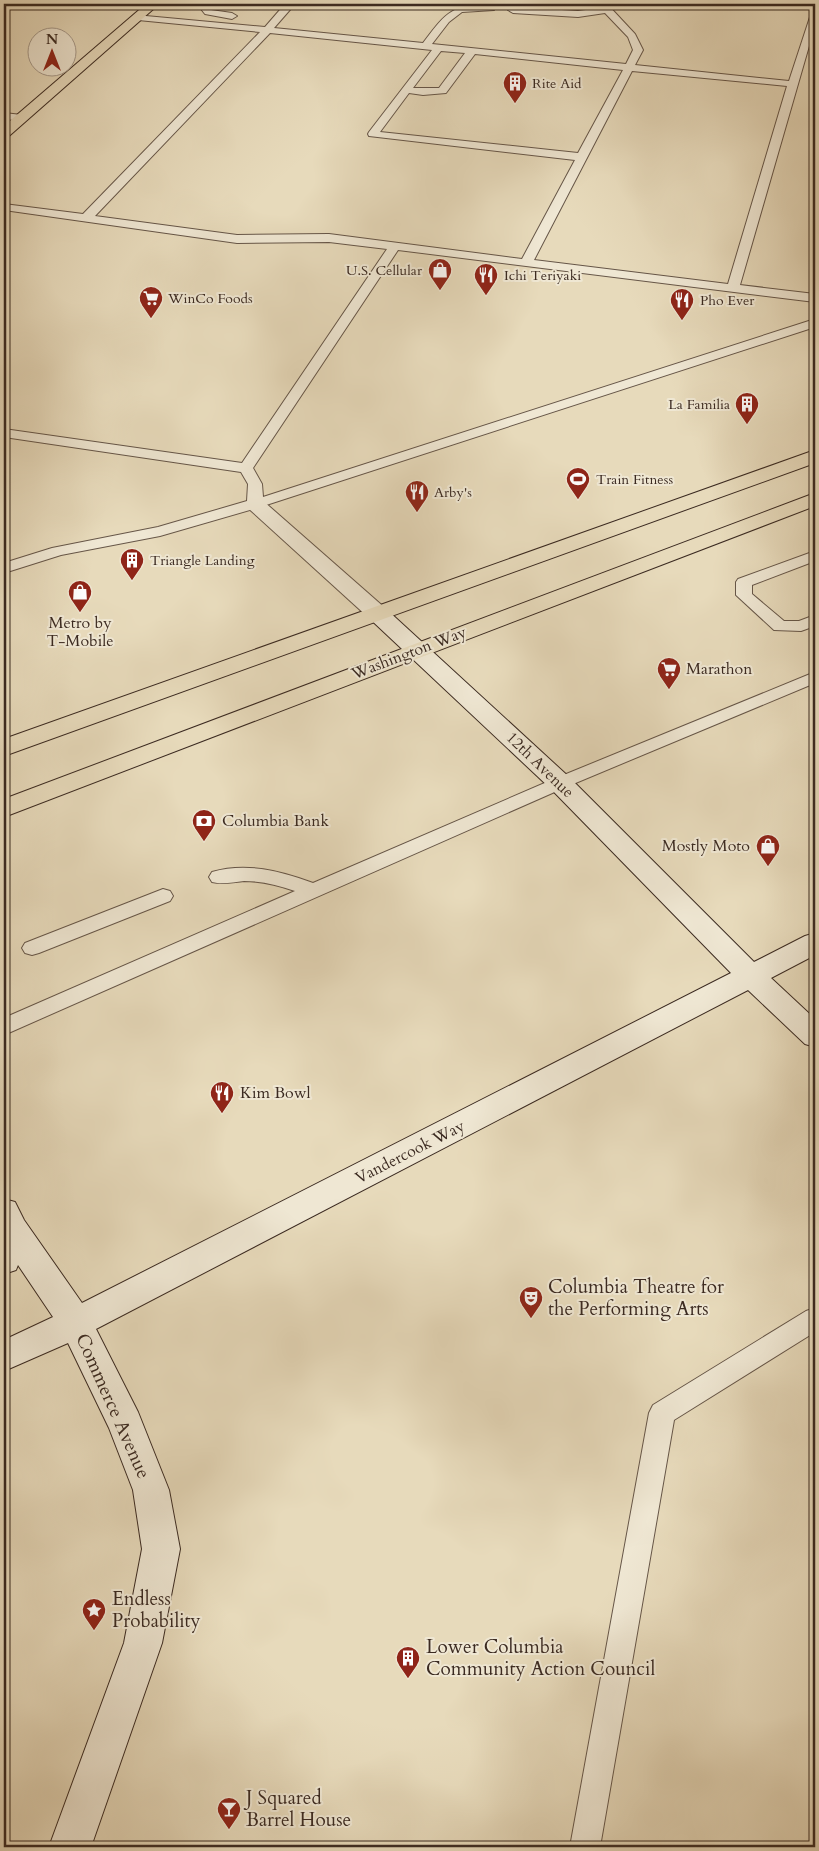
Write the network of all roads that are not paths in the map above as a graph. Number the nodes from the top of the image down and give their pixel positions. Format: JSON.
{"nodes":[{"id":1,"x":153,"y":4,"type":"edge"},
{"id":2,"x":211,"y":4,"type":"edge"},
{"id":3,"x":290,"y":4,"type":"edge"},
{"id":4,"x":605,"y":7,"type":"edge"},
{"id":5,"x":492,"y":8,"type":"dead end"},
{"id":6,"x":513,"y":10,"type":"dead end"},
{"id":7,"x":138,"y":17,"type":"junction"},
{"id":8,"x":815,"y":17,"type":"edge"},
{"id":9,"x":271,"y":25,"type":"junction"},
{"id":10,"x":810,"y":44,"type":"edge"},
{"id":11,"x":426,"y":46,"type":"junction"},
{"id":12,"x":439,"y":47,"type":"junction"},
{"id":13,"x":472,"y":51,"type":"junction"},
{"id":14,"x":629,"y":67,"type":"junction"},
{"id":15,"x":793,"y":84,"type":"junction"},
{"id":16,"x":407,"y":90,"type":"junction"},
{"id":17,"x":4,"y":116,"type":"edge"},
{"id":18,"x":22,"y":118,"type":"junction"},
{"id":19,"x":4,"y":133,"type":"edge"},
{"id":20,"x":582,"y":157,"type":"junction"},
{"id":21,"x":4,"y":207,"type":"edge"},
{"id":22,"x":86,"y":218,"type":"junction"},
{"id":23,"x":395,"y":246,"type":"junction"},
{"id":24,"x":526,"y":263,"type":"junction"},
{"id":25,"x":733,"y":288,"type":"junction"},
{"id":26,"x":815,"y":298,"type":"edge"},
{"id":27,"x":815,"y":323,"type":"edge"},
{"id":28,"x":4,"y":433,"type":"edge"},
{"id":29,"x":815,"y":456,"type":"edge"},
{"id":30,"x":246,"y":468,"type":"junction"},
{"id":31,"x":815,"y":499,"type":"edge"},
{"id":32,"x":255,"y":504,"type":"junction"},
{"id":33,"x":815,"y":556,"type":"edge"},
{"id":34,"x":4,"y":568,"type":"edge"},
{"id":35,"x":377,"y":614,"type":"junction"},
{"id":36,"x":815,"y":620,"type":"edge"},
{"id":37,"x":417,"y":650,"type":"junction"},
{"id":38,"x":815,"y":677,"type":"edge"},
{"id":39,"x":4,"y":748,"type":"edge"},
{"id":40,"x":560,"y":783,"type":"junction"},
{"id":41,"x":4,"y":808,"type":"edge"},
{"id":42,"x":219,"y":877,"type":"dead end"},
{"id":43,"x":313,"y":891,"type":"junction"},
{"id":44,"x":163,"y":896,"type":"dead end"},
{"id":45,"x":815,"y":943,"type":"edge"},
{"id":46,"x":32,"y":948,"type":"dead end"},
{"id":47,"x":751,"y":976,"type":"junction"},
{"id":48,"x":4,"y":1027,"type":"edge"},
{"id":49,"x":815,"y":1036,"type":"edge"},
{"id":50,"x":9,"y":1221,"type":"edge"},
{"id":51,"x":4,"y":1260,"type":"edge"},
{"id":52,"x":815,"y":1319,"type":"edge"},
{"id":53,"x":76,"y":1323,"type":"junction"},
{"id":54,"x":4,"y":1356,"type":"edge"},
{"id":55,"x":70,"y":1847,"type":"edge"},
{"id":56,"x":585,"y":1847,"type":"edge"}],
"edges":[{"from":1,"to":7,"type":"main road"},
{"from":2,"to":9,"type":"lane"},
{"from":3,"to":9,"type":"lane"},
{"from":4,"to":6,"type":"lane"},
{"from":4,"to":14,"type":"lane"},
{"from":5,"to":11,"type":"lane"},
{"from":7,"to":9,"type":"lane"},
{"from":7,"to":18,"type":"main road"},
{"from":8,"to":10,"type":"lane"},
{"from":9,"to":11,"type":"lane"},
{"from":9,"to":22,"type":"lane"},
{"from":10,"to":15,"type":"lane"},
{"from":11,"to":12,"type":"lane"},
{"from":12,"to":13,"type":"lane"},
{"from":12,"to":16,"type":"lane"},
{"from":13,"to":14,"type":"lane"},
{"from":13,"to":16,"type":"lane"},
{"from":14,"to":15,"type":"lane"},
{"from":14,"to":20,"type":"lane"},
{"from":15,"to":25,"type":"lane"},
{"from":16,"to":20,"type":"lane"},
{"from":17,"to":18,"type":"lane"},
{"from":18,"to":19,"type":"main road"},
{"from":20,"to":24,"type":"lane"},
{"from":21,"to":22,"type":"lane"},
{"from":22,"to":23,"type":"lane"},
{"from":23,"to":24,"type":"lane"},
{"from":23,"to":30,"type":"lane"},
{"from":24,"to":25,"type":"lane"},
{"from":25,"to":26,"type":"lane"},
{"from":27,"to":32,"type":"lane"},
{"from":28,"to":30,"type":"lane"},
{"from":29,"to":35,"type":"main road"},
{"from":30,"to":32,"type":"lane"},
{"from":31,"to":37,"type":"main road","name":"Washington Way"},
{"from":32,"to":34,"type":"lane"},
{"from":32,"to":35,"type":"street","name":"12th Avenue"},
{"from":33,"to":36,"type":"lane"},
{"from":35,"to":37,"type":"street","name":"12th Avenue"},
{"from":35,"to":39,"type":"main road"},
{"from":37,"to":40,"type":"street","name":"12th Avenue"},
{"from":37,"to":41,"type":"main road","name":"Washington Way"},
{"from":38,"to":40,"type":"lane"},
{"from":40,"to":43,"type":"lane"},
{"from":40,"to":47,"type":"street","name":"12th Avenue"},
{"from":42,"to":43,"type":"lane"},
{"from":43,"to":48,"type":"lane"},
{"from":44,"to":46,"type":"lane"},
{"from":45,"to":47,"type":"street","name":"Vandercook Way"},
{"from":47,"to":49,"type":"street","name":"12th Avenue"},
{"from":47,"to":53,"type":"street","name":"Vandercook Way"},
{"from":50,"to":51,"type":"street"},
{"from":50,"to":53,"type":"street","name":"Commerce Avenue"},
{"from":52,"to":56,"type":"lane"},
{"from":53,"to":54,"type":"street","name":"Vandercook Way"},
{"from":53,"to":55,"type":"street","name":"Commerce Avenue"}]}
